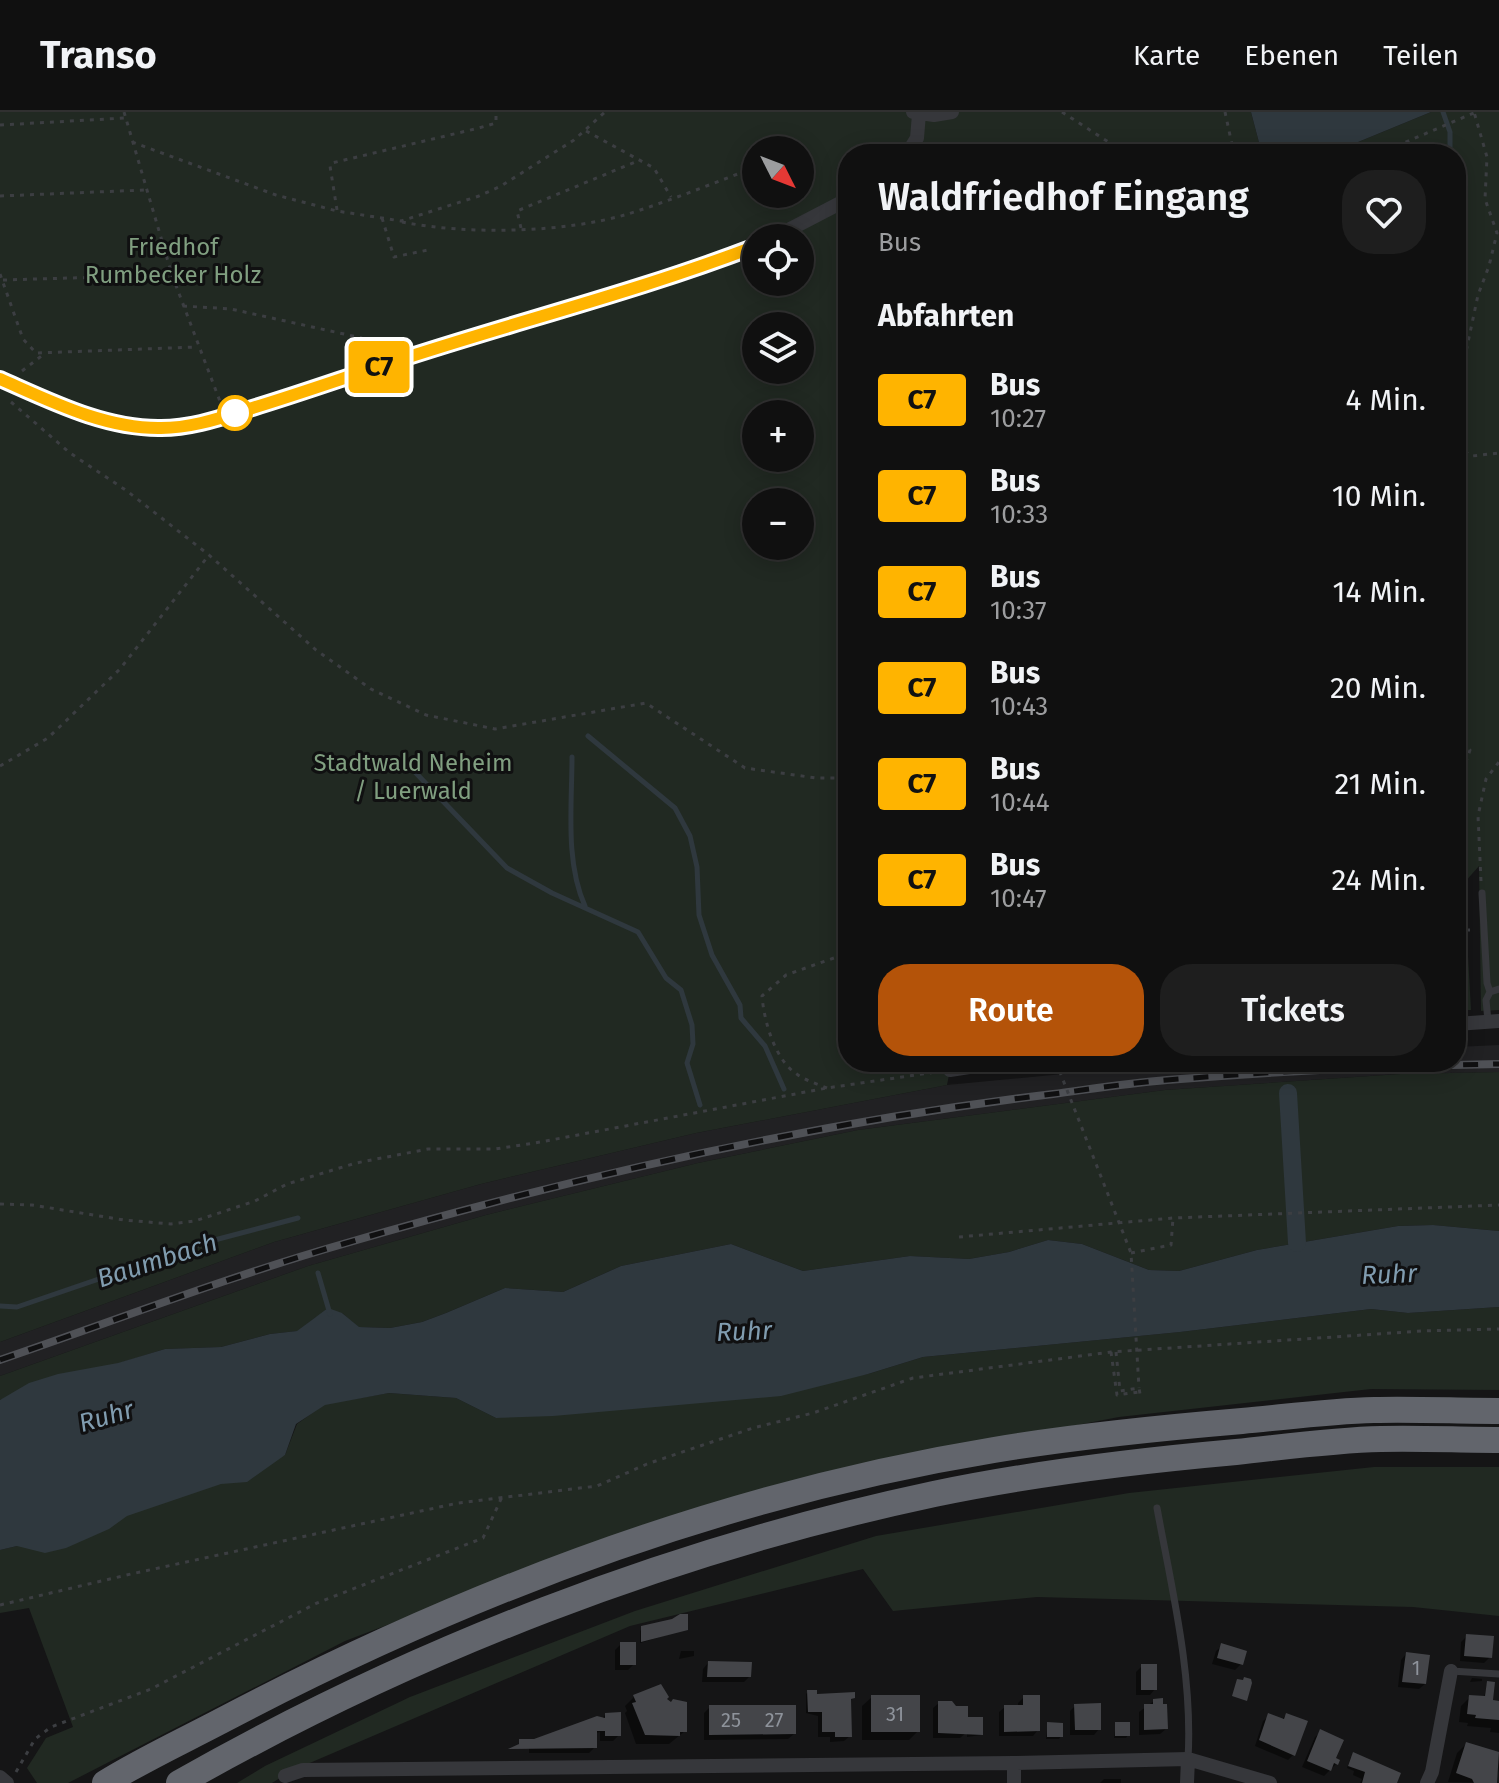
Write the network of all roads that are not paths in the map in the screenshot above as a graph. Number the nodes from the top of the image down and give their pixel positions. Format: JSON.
{"nodes":[{"id":1,"x":952,"y":112,"type":"edge"},
{"id":2,"x":916,"y":113,"type":"edge"},
{"id":3,"x":913,"y":144,"type":"edge"},
{"id":4,"x":838,"y":204,"type":"edge"},
{"id":5,"x":800,"y":224,"type":"edge"},
{"id":6,"x":742,"y":251,"type":"edge"},
{"id":7,"x":4,"y":380,"type":"edge"},
{"id":8,"x":1482,"y":893,"type":"road end"},
{"id":9,"x":1499,"y":989,"type":"edge"},
{"id":10,"x":1490,"y":992,"type":"junction"},
{"id":11,"x":1493,"y":1021,"type":"edge"},
{"id":12,"x":1466,"y":1023,"type":"edge"},
{"id":13,"x":1499,"y":1411,"type":"edge"},
{"id":14,"x":1499,"y":1440,"type":"edge"},
{"id":15,"x":1157,"y":1508,"type":"dead end"},
{"id":16,"x":1451,"y":1671,"type":"joint"},
{"id":17,"x":1499,"y":1674,"type":"edge"},
{"id":18,"x":1188,"y":1759,"type":"junction"},
{"id":19,"x":1014,"y":1763,"type":"junction"},
{"id":20,"x":285,"y":1776,"type":"dead end"},
{"id":21,"x":629,"y":1776,"type":"edge"},
{"id":22,"x":0,"y":1777,"type":"edge"},
{"id":23,"x":9,"y":1783,"type":"edge"},
{"id":24,"x":105,"y":1783,"type":"edge"},
{"id":25,"x":179,"y":1783,"type":"edge"},
{"id":26,"x":1014,"y":1783,"type":"edge"},
{"id":27,"x":1187,"y":1783,"type":"edge"},
{"id":28,"x":1270,"y":1783,"type":"edge"},
{"id":29,"x":1427,"y":1783,"type":"edge"}],
"edges":[{"from":1,"to":2,"type":"street"},
{"from":2,"to":3,"type":"street"},
{"from":4,"to":5,"type":"street"},
{"from":6,"to":7,"type":"street"},
{"from":8,"to":10,"type":"lane"},
{"from":9,"to":10,"type":"lane"},
{"from":10,"to":11,"type":"lane"},
{"from":11,"to":12,"type":"street"},
{"from":13,"to":24,"type":"highway"},
{"from":14,"to":25,"type":"highway"},
{"from":15,"to":18,"type":"lane"},
{"from":16,"to":17,"type":"lane"},
{"from":16,"to":29,"type":"street"},
{"from":18,"to":19,"type":"street"},
{"from":18,"to":27,"type":"street"},
{"from":18,"to":28,"type":"street"},
{"from":19,"to":21,"type":"street"},
{"from":19,"to":26,"type":"street"},
{"from":20,"to":21,"type":"street"},
{"from":22,"to":23,"type":"street"}]}
